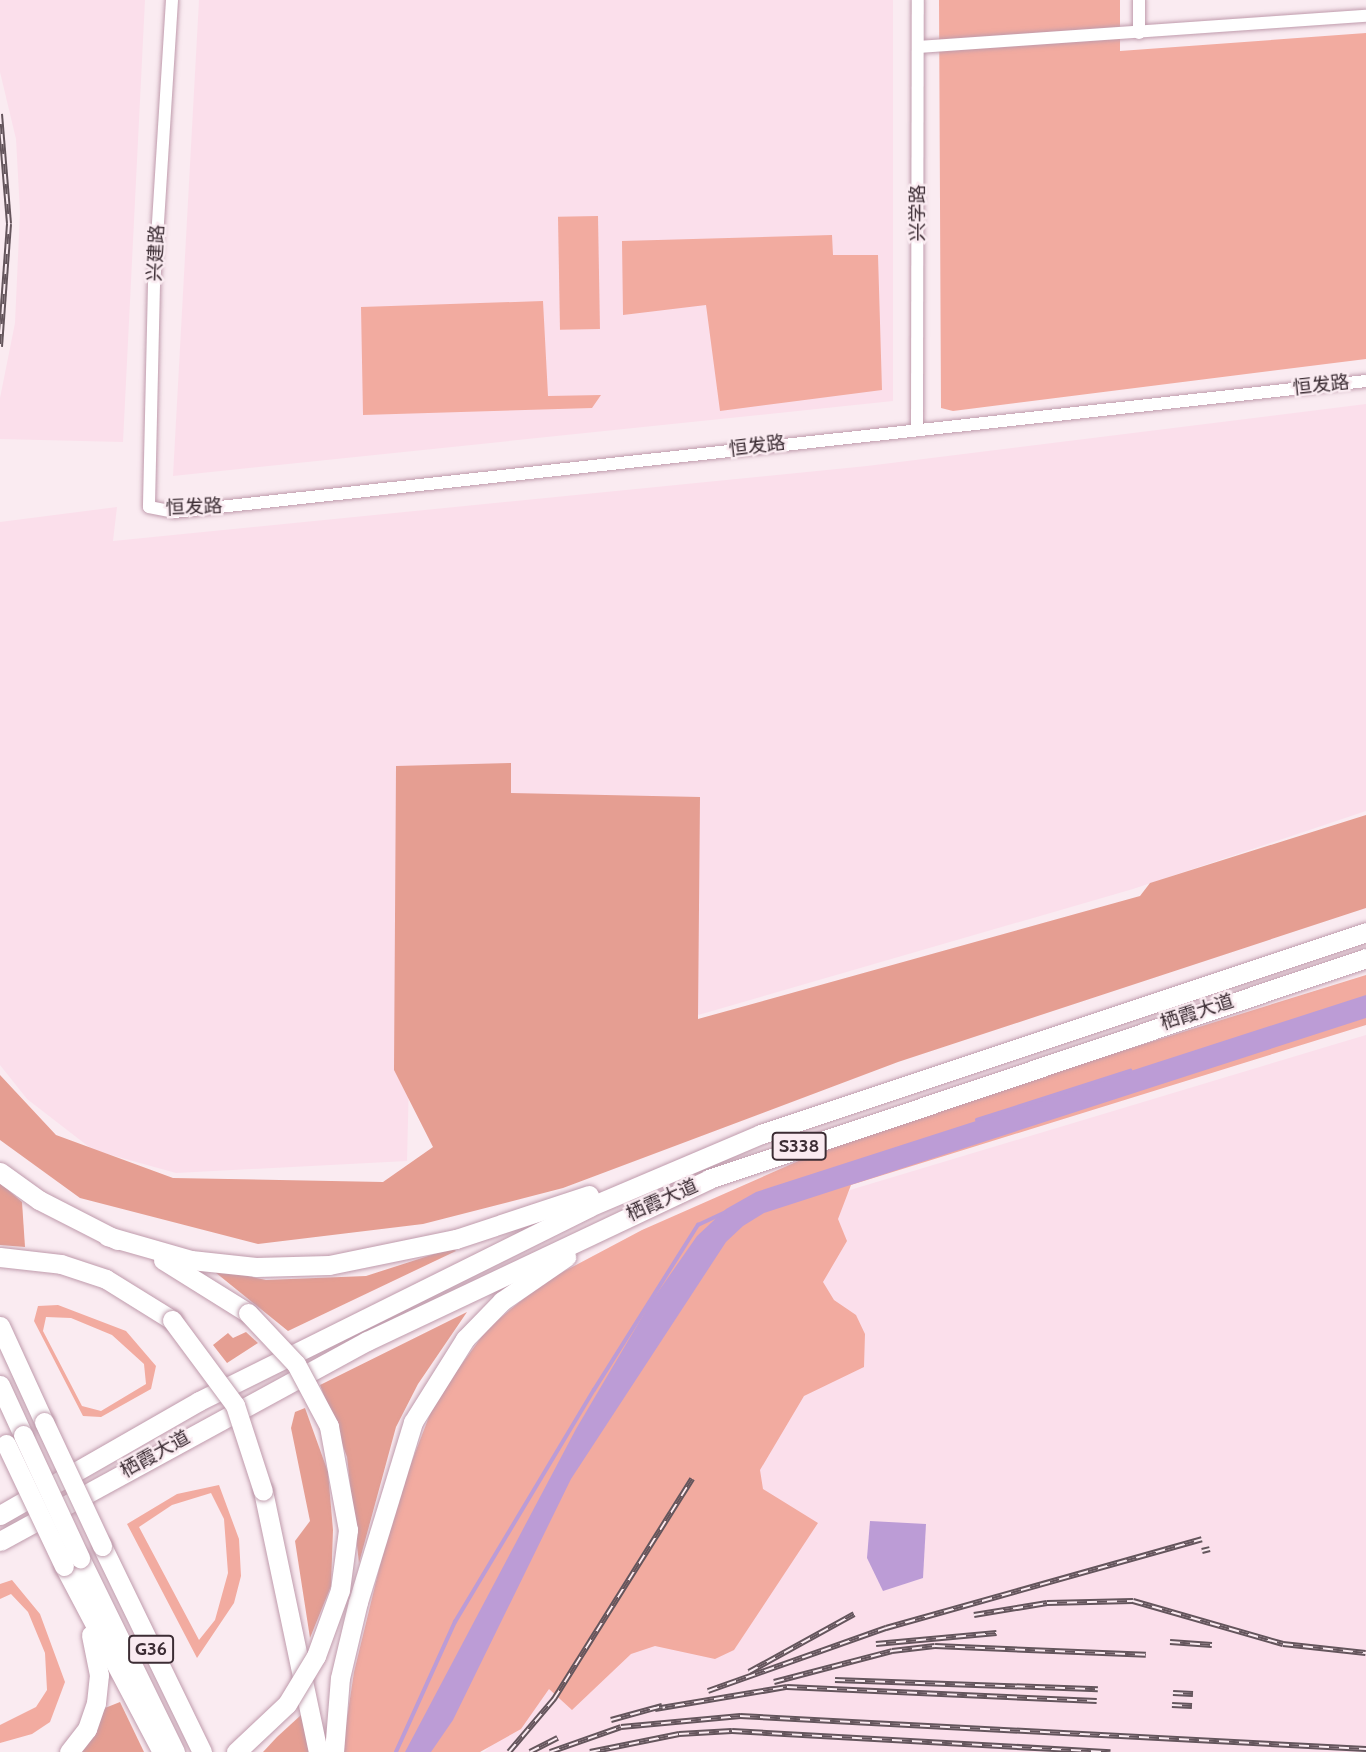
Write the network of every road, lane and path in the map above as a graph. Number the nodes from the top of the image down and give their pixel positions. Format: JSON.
{"nodes":[{"id":1,"x":172,"y":0,"type":"edge"},
{"id":2,"x":918,"y":0,"type":"edge"},
{"id":3,"x":1139,"y":0,"type":"edge"},
{"id":4,"x":1366,"y":16,"type":"edge"},
{"id":5,"x":1139,"y":33,"type":"junction"},
{"id":6,"x":918,"y":47,"type":"junction"},
{"id":7,"x":1366,"y":381,"type":"edge"},
{"id":8,"x":917,"y":426,"type":"junction"},
{"id":9,"x":149,"y":507,"type":"joint"},
{"id":10,"x":1366,"y":932,"type":"edge"},
{"id":11,"x":1366,"y":958,"type":"edge"},
{"id":12,"x":846,"y":1130,"type":"junction"},
{"id":13,"x":761,"y":1134,"type":"junction"},
{"id":14,"x":0,"y":1172,"type":"edge"},
{"id":15,"x":107,"y":1236,"type":"junction"},
{"id":16,"x":0,"y":1257,"type":"edge"},
{"id":17,"x":0,"y":1326,"type":"edge"},
{"id":18,"x":0,"y":1385,"type":"edge"},
{"id":19,"x":258,"y":1398,"type":"junction"},
{"id":20,"x":199,"y":1401,"type":"junction"},
{"id":21,"x":9,"y":1437,"type":"edge"},
{"id":22,"x":0,"y":1504,"type":"edge"},
{"id":23,"x":0,"y":1515,"type":"edge"},
{"id":24,"x":0,"y":1541,"type":"edge"},
{"id":25,"x":0,"y":1549,"type":"edge"},
{"id":26,"x":72,"y":1562,"type":"junction"},
{"id":27,"x":69,"y":1752,"type":"edge"},
{"id":28,"x":162,"y":1752,"type":"edge"},
{"id":29,"x":175,"y":1752,"type":"edge"},
{"id":30,"x":202,"y":1752,"type":"edge"},
{"id":31,"x":236,"y":1752,"type":"edge"},
{"id":32,"x":317,"y":1752,"type":"edge"},
{"id":33,"x":334,"y":1752,"type":"edge"}],
"edges":[{"from":1,"to":9,"type":"street","name":"兴建路"},
{"from":2,"to":6,"type":"street","name":"兴学路"},
{"from":3,"to":5,"type":"street"},
{"from":4,"to":5,"type":"street"},
{"from":5,"to":6,"type":"street"},
{"from":6,"to":8,"type":"street","name":"兴学路"},
{"from":7,"to":8,"type":"street","name":"恒发路"},
{"from":8,"to":9,"type":"street","name":"恒发路"},
{"from":10,"to":13,"type":"highway","name":"栖霞大道","number":"S338"},
{"from":11,"to":12,"type":"highway","name":"栖霞大道","number":"S338"},
{"from":12,"to":19,"type":"highway","name":"栖霞大道","number":"S338"},
{"from":12,"to":33,"type":"highway"},
{"from":13,"to":15,"type":"highway"},
{"from":13,"to":20,"type":"highway","name":"栖霞大道","number":"S338"},
{"from":14,"to":15,"type":"highway"},
{"from":15,"to":31,"type":"highway","bridge":true},
{"from":16,"to":32,"type":"highway","bridge":true},
{"from":17,"to":30,"type":"highway","number":"G36","bridge":true},
{"from":18,"to":21,"type":"highway","number":"G36"},
{"from":19,"to":24,"type":"highway","name":"栖霞大道"},
{"from":19,"to":25,"type":"highway"},
{"from":20,"to":22,"type":"highway"},
{"from":20,"to":23,"type":"highway","name":"栖霞大道"},
{"from":21,"to":26,"type":"highway","number":"G36","bridge":true},
{"from":26,"to":27,"type":"highway"},
{"from":26,"to":28,"type":"highway"},
{"from":26,"to":29,"type":"highway","number":"G36"}]}
